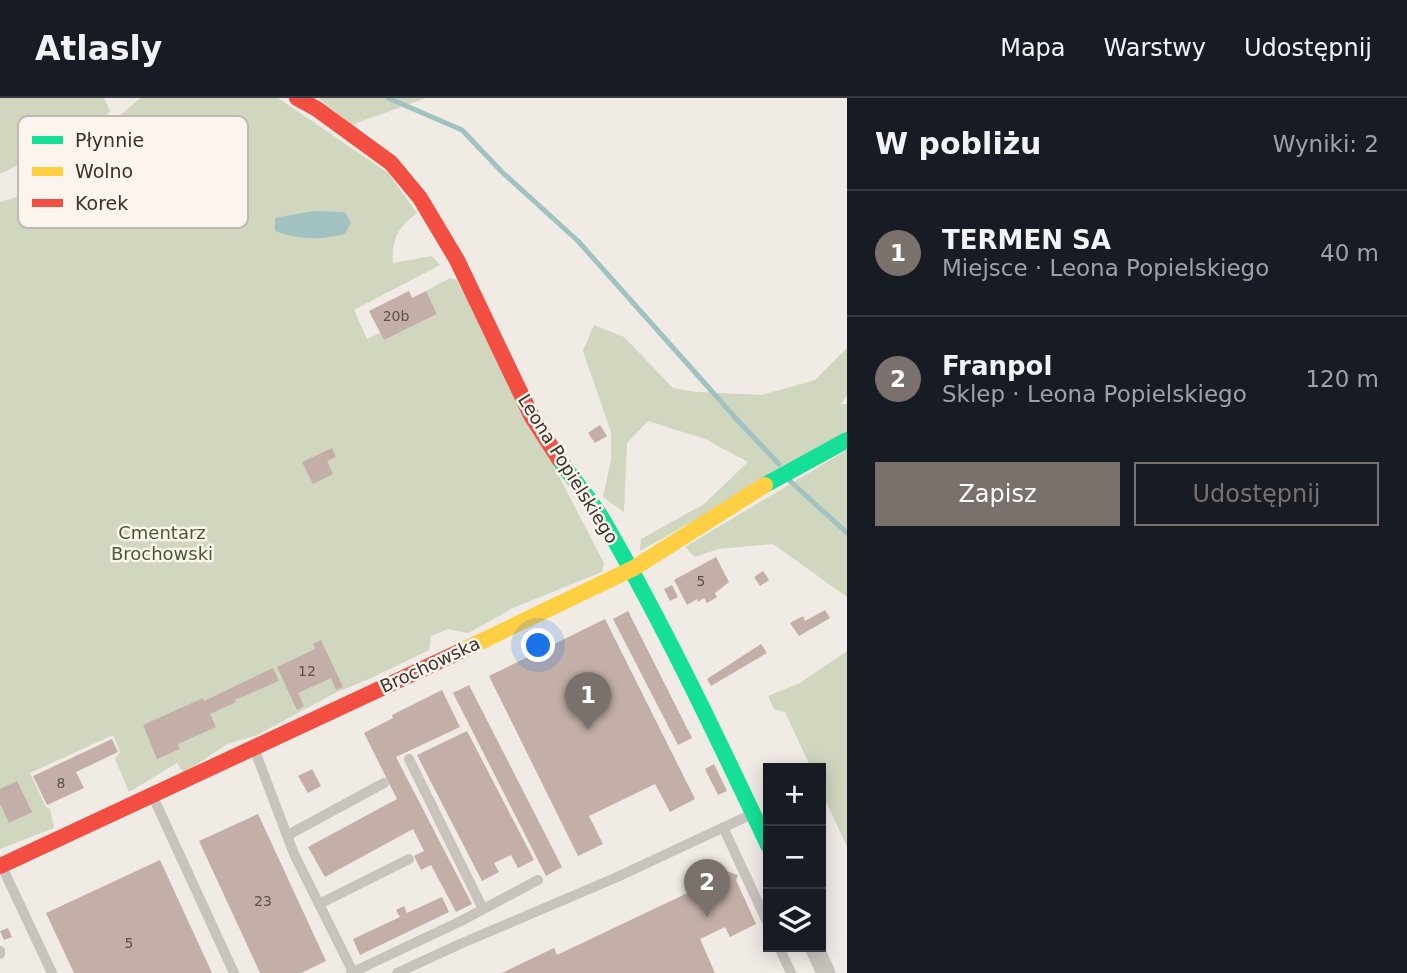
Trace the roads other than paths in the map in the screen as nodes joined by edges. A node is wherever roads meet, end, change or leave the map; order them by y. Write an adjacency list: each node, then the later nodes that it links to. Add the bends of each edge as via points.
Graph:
1 (297, 98): 3 (street, Leona Popielskiego, via 390,163 420,198 457,260 531,417 601,517)
2 (847, 440): 3 (street, Brochowska, via 811,456)
3 (630, 570): 4 (street, Brochowska); 8 (street, Leona Popielskiego)
4 (253, 747): 7 (street, Brochowska); 11 (lane)
5 (409, 759): 16 (lane)
6 (384, 783): 11 (lane)
7 (152, 795): 13 (street, Brochowska); 22 (lane)
8 (753, 813): 9 (lane); 10 (street, Leona Popielskiego)
9 (723, 827): 17 (lane); 23 (lane)
10 (763, 834)
11 (288, 835): 15 (lane)
12 (409, 859): 15 (lane)
13 (1, 866): 21 (lane)
14 (538, 880): 16 (lane)
15 (319, 904): 20 (lane)
16 (483, 909): 20 (lane)
17 (763, 913)
18 (781, 952): 24 (lane)
19 (816, 952): 25 (street)
20 (352, 972)
21 (52, 973)
22 (234, 973)
23 (397, 973)
24 (791, 973)
25 (827, 973)

